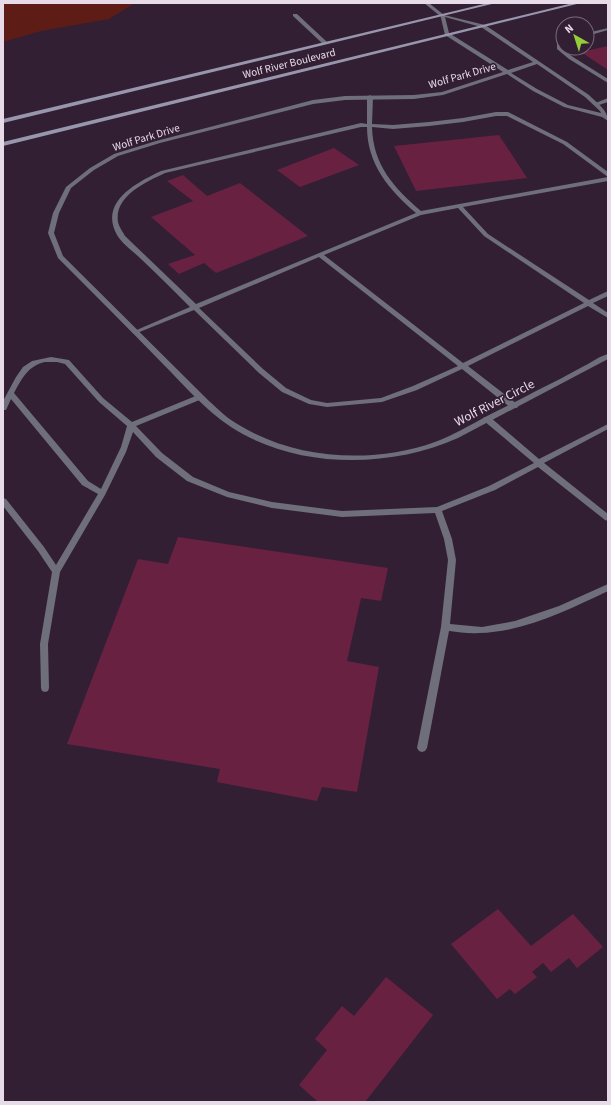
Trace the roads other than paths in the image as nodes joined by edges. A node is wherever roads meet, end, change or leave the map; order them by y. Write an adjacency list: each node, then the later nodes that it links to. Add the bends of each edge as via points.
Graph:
1 (426, 3): 5 (street)
2 (494, 3): 5 (main road, Wolf River Boulevard)
3 (579, 3): 6 (main road, Wolf River Boulevard)
4 (295, 15): 10 (street)
5 (442, 15): 6 (street); 9 (street); 10 (main road, Wolf River Boulevard)
6 (483, 26): 9 (main road, Wolf River Boulevard); 12 (street)
7 (608, 29): 8 (street)
8 (595, 33)
9 (447, 34): 13 (street); 21 (main road, Wolf River Boulevard)
10 (325, 43): 19 (main road, Wolf River Boulevard)
11 (569, 56): 14 (street)
12 (536, 63): 13 (street, Wolf Park Drive); 17 (street)
13 (508, 72): 15 (street, Wolf Park Drive, via 443,93 414,97); 18 (street, via 566,106)
14 (608, 80)
15 (370, 97): 20 (street); 31 (street, Wolf Park Drive, via 313,102 158,142 116,155 92,169 70,187 56,213 51,233 60,257)
16 (608, 100): 17 (street)
17 (596, 104): 18 (street)
18 (606, 117)
19 (3, 121)
20 (370, 126): 22 (street, via 429,124 508,114 565,143); 25 (street, via 372,148 386,178 404,200); 29 (street, via 361,125 162,172 132,187 118,204 115,221 122,237)
21 (3, 144)
22 (608, 175)
23 (608, 179): 24 (street)
24 (459, 206): 25 (street); 28 (street, via 486,235)
25 (420, 213): 26 (street)
26 (320, 255): 29 (street); 33 (street)
27 (608, 293): 28 (street)
28 (588, 303): 30 (street); 33 (street)
29 (196, 307): 31 (street); 33 (street, via 261,371 284,390 309,402 327,405 382,400)
30 (608, 316)
31 (135, 332): 35 (street, Wolf Park Drive)
32 (608, 356): 36 (street, Wolf River Circle)
33 (463, 366): 36 (street)
34 (10, 394): 37 (street); 39 (street, via 24,369 41,361 60,359 67,362 101,400); 43 (street, via 86,483)
35 (200, 397): 39 (street); 41 (street, Wolf Park Drive, via 239,429 285,448 338,458)
36 (514, 406): 38 (street, Wolf River Circle)
37 (3, 408)
38 (487, 419): 41 (street, Wolf River Circle, via 432,446); 42 (street)
39 (130, 425): 43 (street, via 130,437); 45 (street, via 158,455 190,479 227,494 272,505 342,514)
40 (608, 426): 42 (street)
41 (386, 456)
42 (540, 464): 45 (street, via 492,488); 46 (street)
43 (102, 493): 47 (street)
44 (3, 501): 47 (street, via 41,548)
45 (438, 510): 49 (street, via 452,560)
46 (608, 518)
47 (56, 572): 50 (street, via 44,644)
48 (608, 587): 49 (street, via 526,622 481,630)
49 (445, 627): 51 (street)
50 (45, 688)
51 (422, 748)

